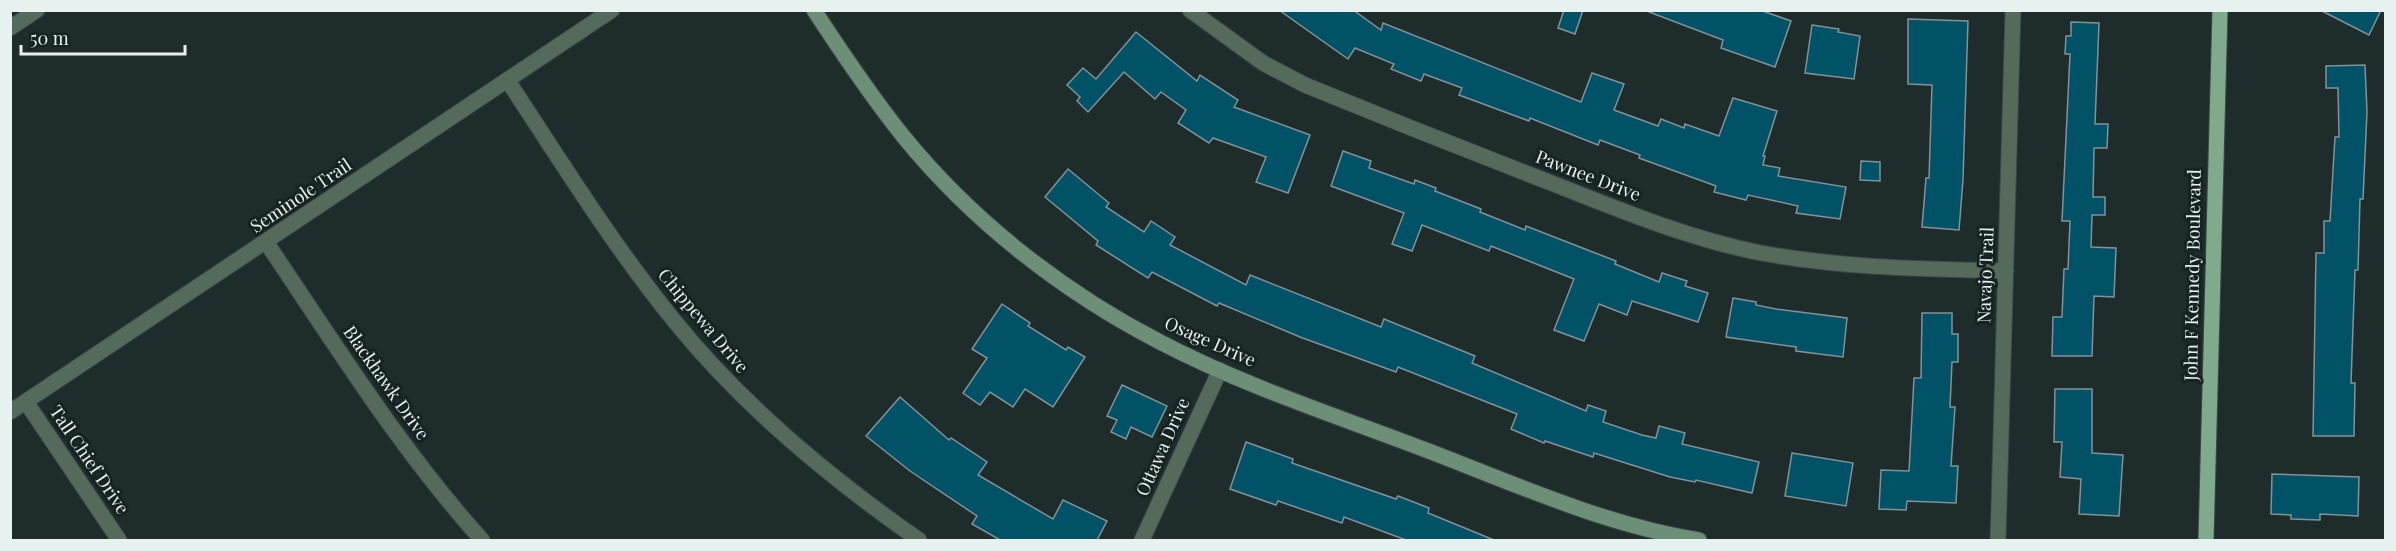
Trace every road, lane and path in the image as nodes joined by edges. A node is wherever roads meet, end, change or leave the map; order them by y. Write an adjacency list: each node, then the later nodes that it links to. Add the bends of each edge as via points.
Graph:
1 (37, 10): 7 (street)
2 (612, 10): 8 (street, Seminole Trail)
3 (814, 10): 11 (street, Osage Drive, via 903,136 973,210 1018,249 1103,310)
4 (1190, 10): 10 (street, Pawnee Drive, via 1263,63 1305,86 1615,208 1704,238 1827,263)
5 (2013, 10): 10 (street, Navajo Trail)
6 (2220, 10): 20 (main road, John F Kennedy Boulevard)
7 (10, 28)
8 (508, 81): 9 (street, Seminole Trail); 16 (street, Chippewa Drive, via 604,227 678,326 743,397 804,453)
9 (266, 242): 12 (street, Seminole Trail); 15 (street, Blackhawk Drive, via 393,430)
10 (2006, 271): 19 (street, Navajo Trail)
11 (1220, 370): 17 (street, Ottawa Drive); 18 (street, Osage Drive, via 1562,502)
12 (26, 402): 13 (street, Seminole Trail); 14 (street, Tall Chief Drive)
13 (10, 412)
14 (119, 540)
15 (482, 540)
16 (919, 540)
17 (1142, 540)
18 (1699, 540)
19 (1998, 540)
20 (2206, 540)

